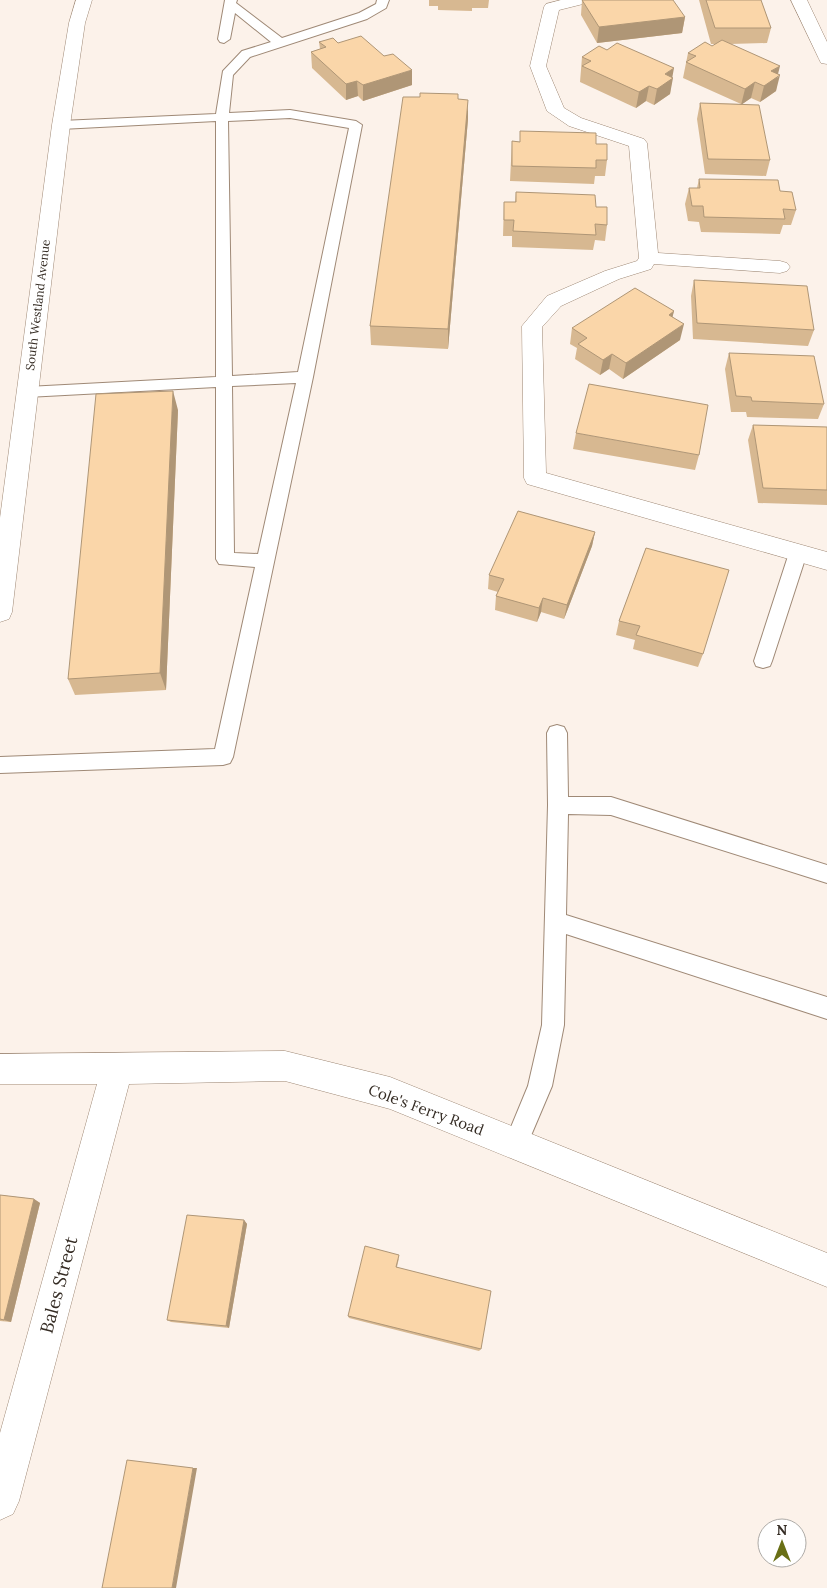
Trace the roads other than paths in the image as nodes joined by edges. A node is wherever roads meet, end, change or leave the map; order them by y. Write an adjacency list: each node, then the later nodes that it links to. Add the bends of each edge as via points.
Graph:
1 (84, 0): 10 (street, South Westland Avenue, via 77,23)
2 (383, 0): 7 (lane, via 382,6 363,16)
3 (581, 0): 11 (street, via 552,7 538,66 556,111 574,122 638,143)
4 (799, 0): 8 (street)
5 (231, 2): 6 (lane); 7 (lane)
6 (224, 39)
7 (280, 43): 9 (lane, via 246,54 227,74)
8 (827, 59)
9 (222, 117): 10 (lane); 13 (lane, via 290,114 356,125); 14 (lane)
10 (61, 125): 15 (street, South Westland Avenue)
11 (649, 258): 12 (street); 16 (street, via 644,266 612,275 554,301 532,326 535,478)
12 (780, 267)
13 (305, 377): 14 (lane); 17 (lane)
14 (225, 381): 15 (lane); 17 (lane, via 225,559)
15 (26, 392): 19 (street, South Westland Avenue)
16 (798, 553): 18 (street); 20 (lane)
17 (266, 561): 22 (lane, via 223,757)
18 (827, 561)
19 (0, 612)
20 (763, 662)
21 (557, 733): 23 (lane)
22 (0, 765)
23 (558, 804): 24 (lane, via 611,806); 25 (lane)
24 (827, 874)
25 (555, 921): 26 (lane); 29 (lane, via 553,1025 540,1086)
26 (827, 1008)
27 (0, 1069): 28 (street, Cole's Ferry Road)
28 (117, 1070): 29 (street, Cole's Ferry Road, via 285,1066 390,1093); 31 (street, Bales Street)
29 (516, 1144): 30 (street, Cole's Ferry Road)
30 (827, 1270)
31 (0, 1501)

